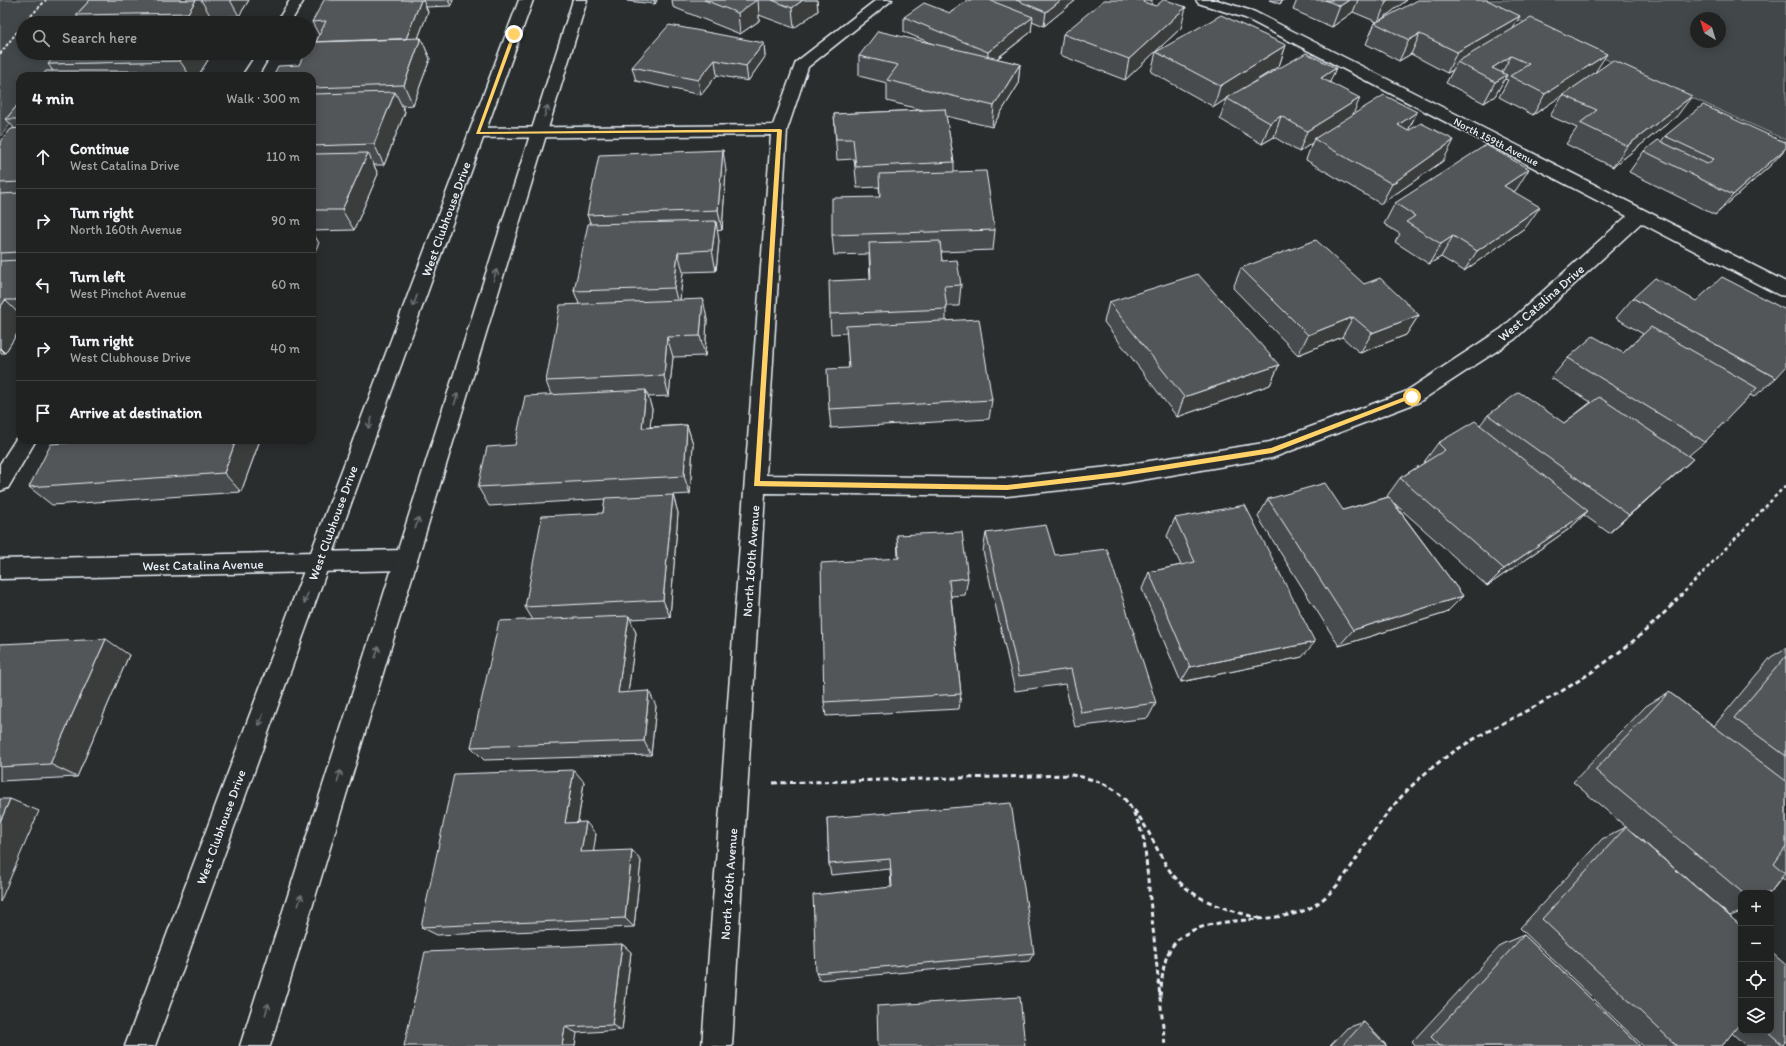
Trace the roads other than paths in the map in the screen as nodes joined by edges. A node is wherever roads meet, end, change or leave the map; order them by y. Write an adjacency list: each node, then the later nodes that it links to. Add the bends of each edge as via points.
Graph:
1 (297, 0): 6 (street)
2 (526, 0): 10 (street, West Clubhouse Drive)
3 (580, 0): 11 (street, one-way to 3)
4 (885, 0): 9 (street, North 160th Avenue, via 801,65)
5 (1203, 0): 12 (street, North 159th Avenue, via 1250,15)
6 (287, 16)
7 (260, 60): 8 (street)
8 (252, 72)
9 (780, 130): 11 (street); 16 (street, North 160th Avenue)
10 (478, 133): 11 (street); 18 (street, West Clubhouse Drive, one-way to 18)
11 (540, 133): 17 (street, one-way to 11)
12 (1639, 215): 13 (street, North 159th Avenue); 16 (street, West Catalina Drive, via 1508,334 1412,397 1272,450 1118,475 1007,487)
13 (1786, 290)
14 (24, 444): 15 (street)
15 (0, 482)
16 (757, 484): 22 (street, North 160th Avenue)
17 (406, 560): 18 (street, West Catalina Avenue); 21 (street, one-way to 17)
18 (318, 563): 19 (street, West Catalina Avenue); 20 (street, West Clubhouse Drive, one-way to 20)
19 (0, 569)
20 (140, 1046)
21 (255, 1046)
22 (717, 1046)

